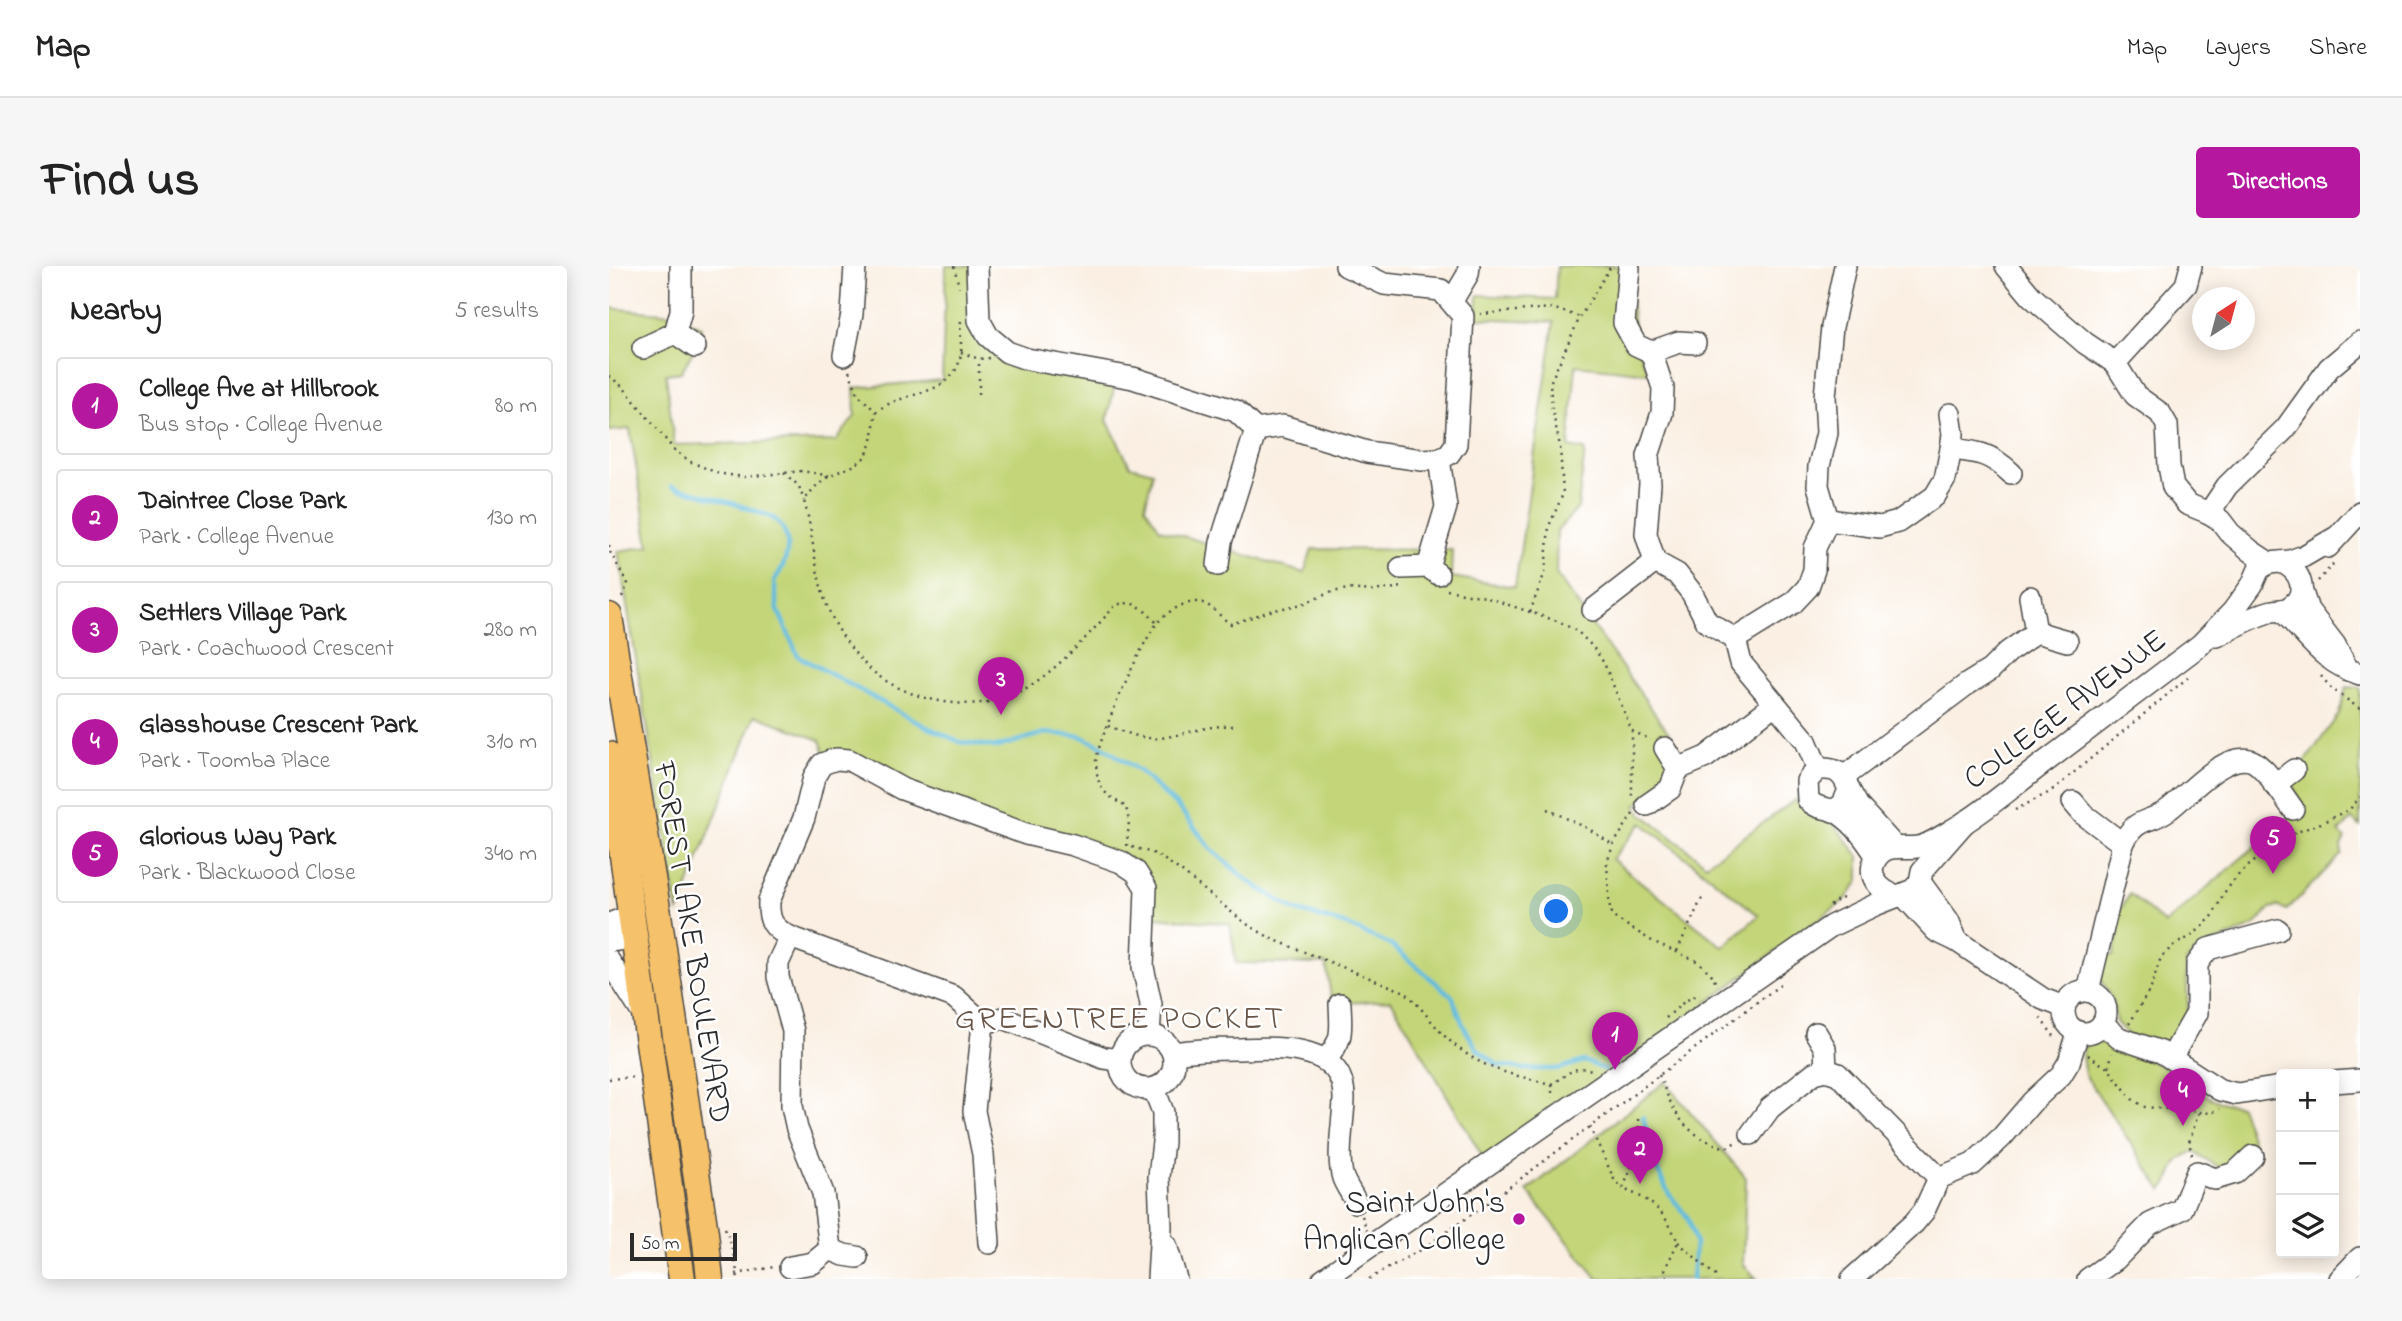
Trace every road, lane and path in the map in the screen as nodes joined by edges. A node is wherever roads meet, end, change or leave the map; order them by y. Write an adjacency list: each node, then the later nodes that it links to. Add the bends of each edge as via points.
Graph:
1 (681, 266): 15 (street, via 681,311)
2 (855, 266): 21 (street)
3 (954, 266): 11 (path)
4 (977, 266): 28 (street, via 979,320 1006,352 1133,378 1236,411)
5 (1346, 266): 12 (street, via 1384,284 1441,290)
6 (1469, 266): 12 (street)
7 (1845, 266): 37 (street, via 1832,327 1825,396 1828,433 1819,466 1818,486)
8 (2006, 266): 23 (street, via 2031,296)
9 (2191, 266): 23 (street, via 2186,285)
10 (1620, 267): 14 (path); 20 (street, via 1624,323 1636,345)
11 (960, 289)
12 (1457, 309): 14 (path, via 1552,308); 30 (street, via 1456,444)
13 (961, 312): 26 (path, via 961,352 945,383 886,403)
14 (1580, 317): 50 (path, via 1550,383 1563,494 1549,526 1545,572)
15 (675, 333): 18 (street); 19 (street)
16 (2360, 342): 36 (street, via 2329,368 2287,428 2227,486)
17 (1695, 343): 20 (street, via 1679,342)
18 (695, 347)
19 (643, 348)
20 (1651, 352): 40 (street, via 1663,388 1662,413 1648,456 1646,534)
21 (844, 355): 26 (path, via 858,394)
22 (979, 359): 25 (path)
23 (2115, 363): 36 (street, via 2135,395 2161,413 2167,425 2173,487 2187,504)
24 (609, 376): 31 (path, via 691,463 744,477)
25 (979, 394)
26 (876, 412): 33 (path, via 872,442 863,458)
27 (1950, 414): 29 (street)
28 (1257, 430): 30 (street, via 1283,426 1367,452); 42 (street, via 1221,542)
29 (1951, 449): 32 (street, via 1983,453); 37 (street, via 1945,479 1935,496 1898,522 1880,527)
30 (1439, 459): 44 (street, via 1446,507)
31 (783, 472): 33 (path); 34 (path, via 799,486)
32 (2011, 472)
33 (830, 476): 34 (path)
34 (804, 501): 52 (path, via 823,592 845,640 876,674 932,701 985,703 1015,694 1040,680 1116,605 1128,602 1142,608)
35 (2360, 512): 39 (street, COLLEGE AVENUE)
36 (2209, 513): 38 (street)
37 (1828, 520): 54 (street, via 1815,548 1808,587 1794,603)
38 (2230, 533): 41 (street); 45 (street, via 2239,561)
39 (2337, 548): 41 (street, COLLEGE AVENUE); 46 (street, COLLEGE AVENUE); 46 (path, via 2319,577)
40 (1655, 562): 48 (street); 54 (street, via 1677,574 1707,622)
41 (2275, 563): 45 (street, COLLEGE AVENUE, via 2259,569); 46 (street, via 2294,569)
42 (1218, 565)
43 (1405, 577): 44 (street); 52 (path, via 1373,591 1332,592 1231,624 1207,604 1195,602 1175,608)
44 (1436, 577): 50 (path)
45 (2253, 582): 49 (street, via 2256,600); 56 (street, COLLEGE AVENUE)
46 (2306, 585): 49 (street, COLLEGE AVENUE, via 2294,604); 57 (street, via 2308,610)
47 (2030, 597): 53 (street)
48 (1593, 610)
49 (2277, 610): 56 (street, COLLEGE AVENUE); 57 (street, via 2322,656)
50 (1530, 612): 61 (path, via 1560,622 1593,647)
51 (609, 615): 83 (main road, FOREST LAKE BOULEVARD)
52 (1157, 623): 59 (path)
53 (2036, 632): 55 (street); 67 (street)
54 (1735, 639): 58 (street, via 1741,663)
55 (2067, 641)
56 (2200, 645): 75 (street, COLLEGE AVENUE)
57 (2354, 672)
58 (1775, 704): 64 (street, via 1706,757); 65 (street, via 1806,741)
59 (1108, 726): 60 (path, via 1137,737 1160,738 1199,728); 78 (path, via 1096,760 1103,790 1126,807 1129,821)
60 (1236, 726)
61 (1632, 731): 62 (path); 77 (path, via 1633,815)
62 (1665, 748): 64 (street)
63 (609, 755): 83 (main road, FOREST LAKE BOULEVARD)
64 (1678, 769): 71 (street, via 1670,789)
65 (1818, 769): 67 (street, via 1833,768); 74 (street, via 1807,781 1808,800 1818,809)
66 (2294, 770): 68 (street)
67 (1847, 783): 74 (street, via 1843,804); 79 (street)
68 (2274, 785): 73 (street); 76 (street, via 2251,760 2233,761 2166,812 2139,822)
69 (2360, 797): 94 (path, via 2350,809 2284,836 2240,873 2212,917 2161,957 2151,988)
70 (2073, 803): 76 (street)
71 (1647, 805)
72 (1547, 808): 77 (path)
73 (2293, 809)
74 (1833, 811): 79 (street)
75 (1965, 822): 79 (street, COLLEGE AVENUE, via 1922,846); 80 (street, COLLEGE AVENUE)
76 (2123, 844): 89 (street)
77 (1613, 845): 86 (path, via 1607,863 1610,910 1626,926)
78 (1124, 854): 85 (street, via 1026,834 901,789 849,760 836,759 822,764 814,777 804,818 769,901 775,929); 97 (street, via 1146,888 1143,967 1151,1004); 110 (path, via 1156,854 1272,939 1405,992 1448,1040 1493,1070)
79 (1887, 856): 80 (street, via 1920,860); 80 (street, via 1879,888 1889,894); 82 (street, COLLEGE AVENUE)
80 (1911, 886): 82 (street, COLLEGE AVENUE); 91 (street, via 1936,931 2043,999)
81 (1702, 898): 86 (path)
82 (1831, 926): 135 (street, COLLEGE AVENUE)
83 (635, 927): 92 (main road, FOREST LAKE BOULEVARD); 132 (main road, FOREST LAKE BOULEVARD, via 705,1233)
84 (2278, 930): 99 (street, via 2208,949 2197,964 2197,1013)
85 (790, 937): 93 (street, via 954,997); 126 (street, via 778,963 778,976 793,1031 792,1106 823,1193)
86 (1677, 951): 88 (path, via 1699,962)
87 (609, 961): 92 (street)
88 (1717, 987)
89 (2088, 991): 91 (street, via 2073,994); 94 (street, via 2105,1004)
90 (1340, 1004): 101 (street, via 1341,1038)
91 (2064, 1007): 96 (street, via 2065,1021)
92 (645, 1016): 131 (main road, FOREST LAKE BOULEVARD)
93 (983, 1023): 100 (street, via 1004,1018 1104,1058); 125 (street, via 974,1111 983,1154)
94 (2111, 1031): 96 (street); 99 (street); 102 (path)
95 (1816, 1033): 103 (street, via 1825,1048)
96 (2078, 1033): 120 (street, via 2061,1075 2003,1137 1973,1164)
97 (1149, 1035): 98 (street, via 1165,1041); 100 (street, via 1126,1045)
98 (1173, 1052): 101 (street, via 1300,1049); 112 (street, via 1173,1072)
99 (2171, 1058): 111 (street, via 2220,1090 2237,1094)
100 (1120, 1060): 112 (street, via 1128,1081)
101 (1325, 1060): 122 (street, via 1339,1078 1344,1096 1342,1176)
102 (2109, 1069)
103 (1826, 1070): 117 (street, via 1814,1073 1770,1108); 120 (street, via 1838,1074)
104 (1601, 1074): 110 (path, via 1575,1067)
105 (1659, 1075): 117 (path, via 1678,1118 1704,1141 1726,1148)
106 (642, 1076): 107 (path)
107 (609, 1079)
108 (2360, 1080): 109 (street)
109 (2339, 1082)
110 (1551, 1084): 113 (path)
111 (2276, 1088)
112 (1154, 1089): 123 (street, via 1163,1112)
113 (1554, 1107)
114 (2199, 1112): 119 (path, via 2189,1142)
115 (1638, 1119): 121 (path, via 1640,1144)
116 (1590, 1127): 121 (path)
117 (1751, 1134)
118 (2253, 1156): 119 (street, via 2235,1172 2215,1179)
119 (2197, 1172): 139 (street, via 2182,1209 2150,1223 2116,1259)
120 (1939, 1178): 138 (street, via 1914,1223)
121 (1623, 1189): 124 (path, via 1657,1206)
122 (1356, 1202)
123 (1161, 1227): 133 (street); 134 (street)
124 (1678, 1242): 136 (path, via 1665,1269); 137 (path)
125 (989, 1243)
126 (830, 1249): 127 (street); 129 (street, via 813,1263)
127 (857, 1257)
128 (2360, 1258): 140 (street)
129 (790, 1268): 130 (path, via 783,1264)
130 (736, 1274)
131 (682, 1279)
132 (710, 1279)
133 (1159, 1279)
134 (1176, 1279)
135 (1323, 1279)
136 (1667, 1279)
137 (1719, 1279)
138 (1852, 1279)
139 (2088, 1279)
140 (2340, 1279)

